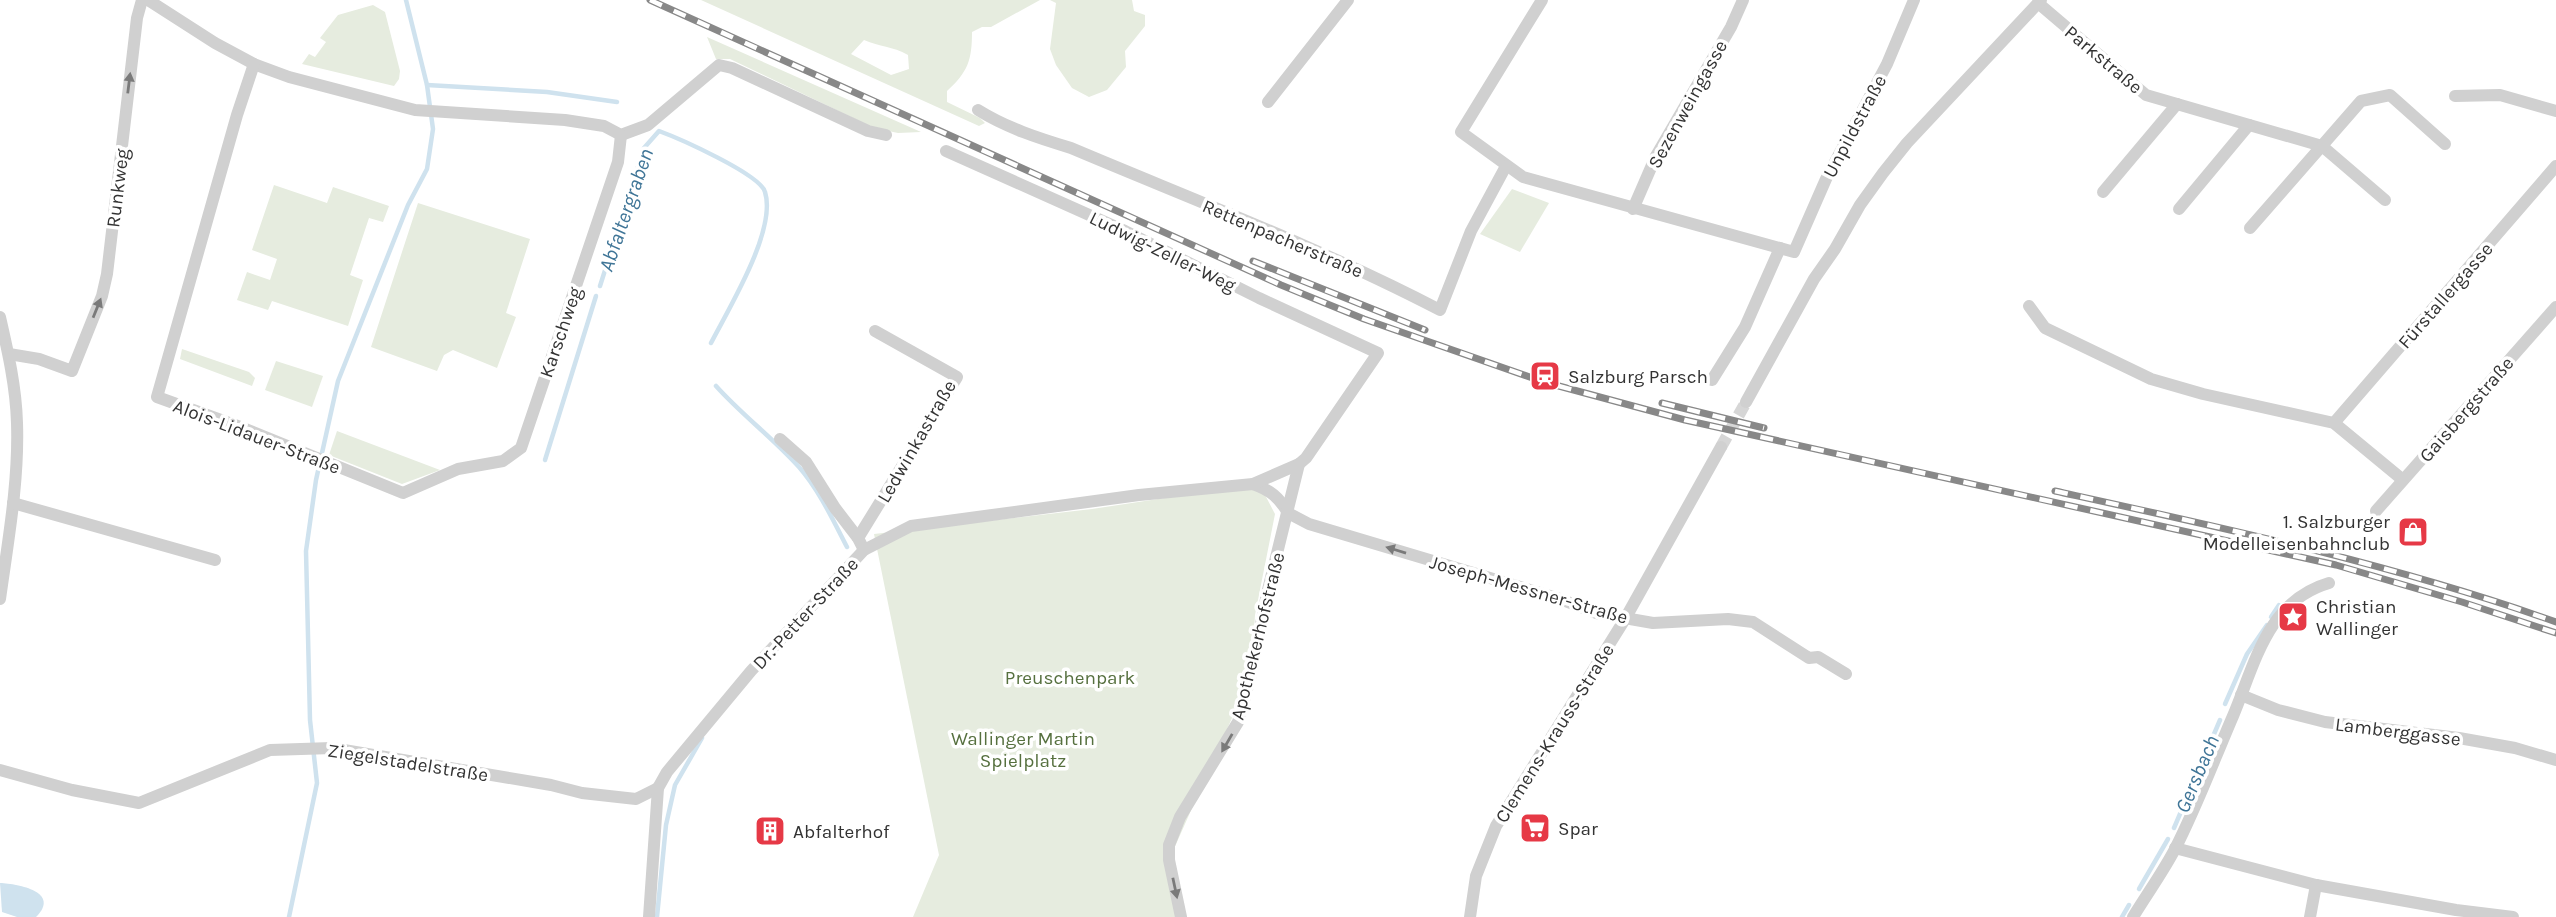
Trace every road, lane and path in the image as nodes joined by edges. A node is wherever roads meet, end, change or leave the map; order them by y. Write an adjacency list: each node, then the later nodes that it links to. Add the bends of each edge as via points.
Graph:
1 (142, 0): 33 (street, Runkweg, one-way to 1, via 72,372 102,296)
2 (148, 0): 8 (street)
3 (1348, 0): 10 (street)
4 (1542, 0): 20 (street, via 1461,132)
5 (1743, 0): 24 (street, Sezenweingasse, via 1656,156)
6 (1914, 0): 27 (street, Unpildstraße, via 1887,64)
7 (2039, 2): 11 (street, Parkstraße, via 2146,95); 35 (street, via 1907,143 1875,184 1814,279)
8 (254, 64): 15 (street, via 415,110 565,120 604,126); 39 (street, Alois-Lidauer-Straße, via 158,397 403,493 458,469 503,461)
9 (2455, 96): 13 (street, via 2500,95)
10 (1268, 102)
11 (2177, 104): 14 (street, Parkstraße); 22 (street)
12 (978, 110): 20 (street, Rettenpacherstraße, via 1001,124 1071,148 1297,243 1440,310 1471,231)
13 (2556, 111)
14 (2249, 125): 18 (street, Parkstraße); 25 (street)
15 (621, 135): 16 (street, via 648,125 719,65); 39 (street, Karschweg, via 618,162)
16 (886, 135)
17 (2445, 144): 18 (street, via 2389,96 2361,101)
18 (2322, 146): 23 (street, Parkstraße); 26 (street)
19 (946, 151): 32 (street, Ludwig-Zeller-Weg)
20 (1506, 166): 24 (street, via 1523,177)
21 (2556, 166): 36 (street, Fürstallergasse)
22 (2103, 192)
23 (2385, 200)
24 (1633, 209): 27 (street)
25 (2179, 209)
26 (2250, 228)
27 (1787, 250): 34 (street)
28 (2029, 306): 36 (street, via 2045,328 2151,379)
29 (2556, 307): 41 (street, Gaisbergstraße)
30 (0, 317): 33 (street)
31 (875, 331): 46 (street, Ledwinkastraße, via 957,377)
32 (1378, 353): 40 (street, Dr.-Petter-Straße)
33 (9, 354): 43 (street, via 17,419)
34 (1712, 380)
35 (1746, 402)
36 (2334, 423): 41 (street)
37 (780, 439): 46 (street, Dr.-Petter-Straße, via 806,462)
38 (1721, 447): 50 (street, Clemens-Krauss-Straße)
39 (521, 448)
40 (1299, 464): 42 (street, Dr.-Petter-Straße); 45 (street, Apothekerhofstraße)
41 (2403, 480): 44 (street, Gaisbergstraße)
42 (1253, 484): 45 (street, via 1279,498); 46 (street, Dr.-Petter-Straße, via 911,526)
43 (12, 503): 47 (street); 49 (street)
44 (2376, 511)
45 (1287, 513): 50 (street, Joseph-Messner-Straße, one-way to 45, via 1309,524); 59 (street, Apothekerhofstraße, one-way to 59, via 1238,722 1180,817 1169,845)
46 (861, 544): 55 (street, Dr.-Petter-Straße)
47 (215, 560)
48 (2329, 583): 52 (street, via 2311,588 2272,627)
49 (0, 599)
50 (1625, 619): 51 (street, Joseph-Messner-Straße, via 1667,624 1728,619 1753,622 1809,658 1818,657); 60 (street, Clemens-Krauss-Straße, via 1496,826 1476,876)
51 (1846, 674)
52 (2241, 695): 53 (street, Lamberggasse, via 2325,722 2459,738); 56 (street)
53 (2556, 760)
54 (0, 770): 55 (street, Ziegelstadelstraße, via 139,803 270,750 324,748 582,793 636,799)
55 (658, 788): 58 (street)
56 (2175, 849): 57 (street); 61 (street)
57 (2316, 885): 62 (street); 63 (street)
58 (649, 917)
59 (1181, 917)
60 (1471, 917)
61 (2133, 917)
62 (2310, 917)
63 (2512, 917)

